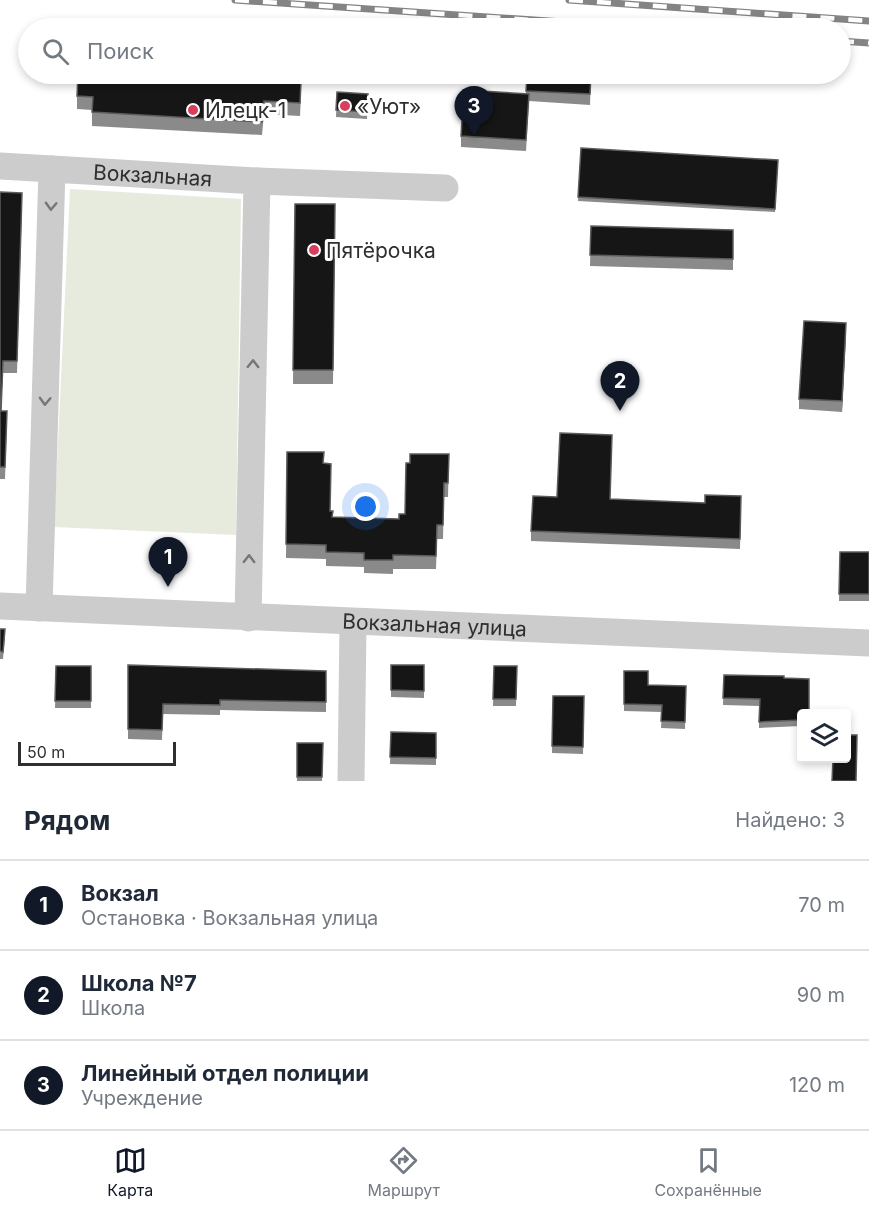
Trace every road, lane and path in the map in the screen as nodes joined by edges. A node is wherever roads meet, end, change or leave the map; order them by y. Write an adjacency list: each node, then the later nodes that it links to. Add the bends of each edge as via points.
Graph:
1 (0, 166): 2 (street, Вокзальная)
2 (52, 169): 3 (street, Вокзальная); 6 (street, one-way to 6)
3 (257, 180): 4 (street, Вокзальная); 7 (street, one-way to 3)
4 (446, 188)
5 (0, 606): 6 (street, Вокзальная улица)
6 (39, 608): 7 (street, Вокзальная улица)
7 (248, 618): 8 (street, Вокзальная улица)
8 (353, 623): 9 (street, Вокзальная улица); 10 (street)
9 (869, 643)
10 (351, 781)

